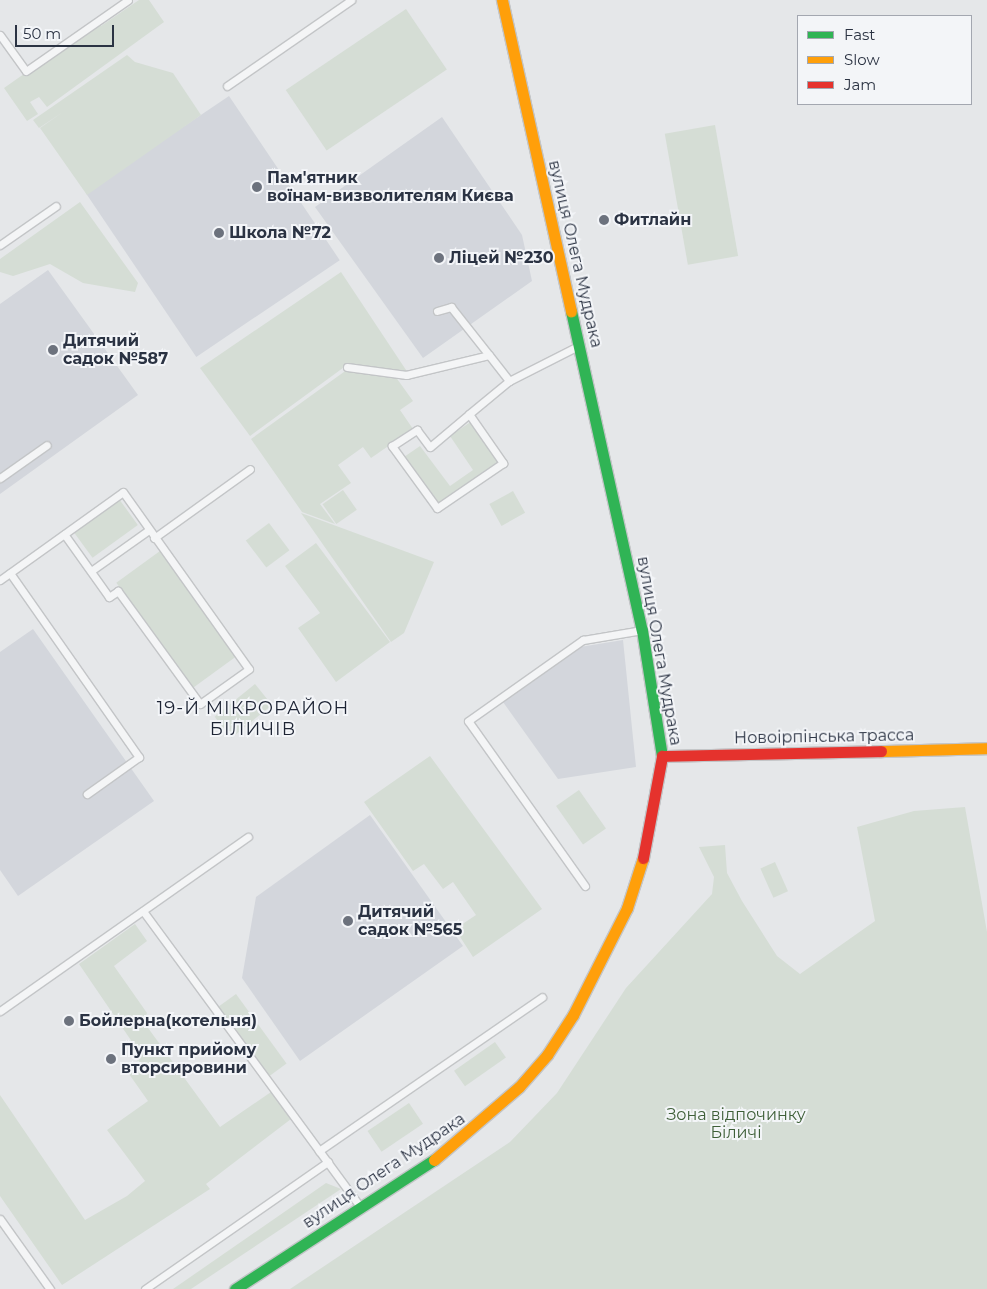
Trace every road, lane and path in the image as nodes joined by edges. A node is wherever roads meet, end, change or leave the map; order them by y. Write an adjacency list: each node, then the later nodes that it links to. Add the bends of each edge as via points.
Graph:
1 (128, 0): 4 (lane, via 26,71)
2 (351, 0): 5 (lane)
3 (502, 0): 9 (main road, вулиця Олега Мудрака)
4 (0, 34)
5 (227, 86)
6 (56, 206): 7 (lane)
7 (0, 245)
8 (437, 311): 10 (lane, via 452,307)
9 (579, 346): 12 (lane); 23 (main road, вулиця Олега Мудрака)
10 (489, 355): 11 (lane, via 406,375); 12 (lane)
11 (347, 367)
12 (509, 381): 13 (lane)
13 (469, 414): 13 (lane, via 430,448 417,430 392,446 437,508 503,463)
14 (47, 445): 16 (lane)
15 (250, 469): 19 (lane)
16 (0, 478)
17 (149, 530): 18 (lane, via 123,492); 19 (lane); 20 (lane)
18 (64, 534): 20 (lane); 21 (lane)
19 (154, 538): 20 (lane, via 249,669 200,704 118,591 109,597)
20 (91, 571)
21 (10, 573): 22 (lane); 26 (lane, via 139,757)
22 (0, 580)
23 (642, 630): 25 (main road, вулиця Олега Мудрака); 28 (lane, via 583,640 468,721)
24 (987, 748): 25 (main road, Новоірпінська трасса)
25 (662, 756): 34 (main road, вулиця Олега Мудрака, via 643,858 627,908 568,1024 519,1088 475,1129)
26 (87, 794)
27 (248, 837): 29 (lane)
28 (585, 886)
29 (143, 911): 31 (lane); 32 (lane)
30 (542, 997): 32 (lane)
31 (0, 1011)
32 (319, 1151): 33 (lane)
33 (328, 1162): 34 (lane); 37 (lane)
34 (361, 1207): 38 (main road, вулиця Олега Мудрака)
35 (0, 1219): 36 (lane)
36 (50, 1289)
37 (144, 1289)
38 (235, 1289)

